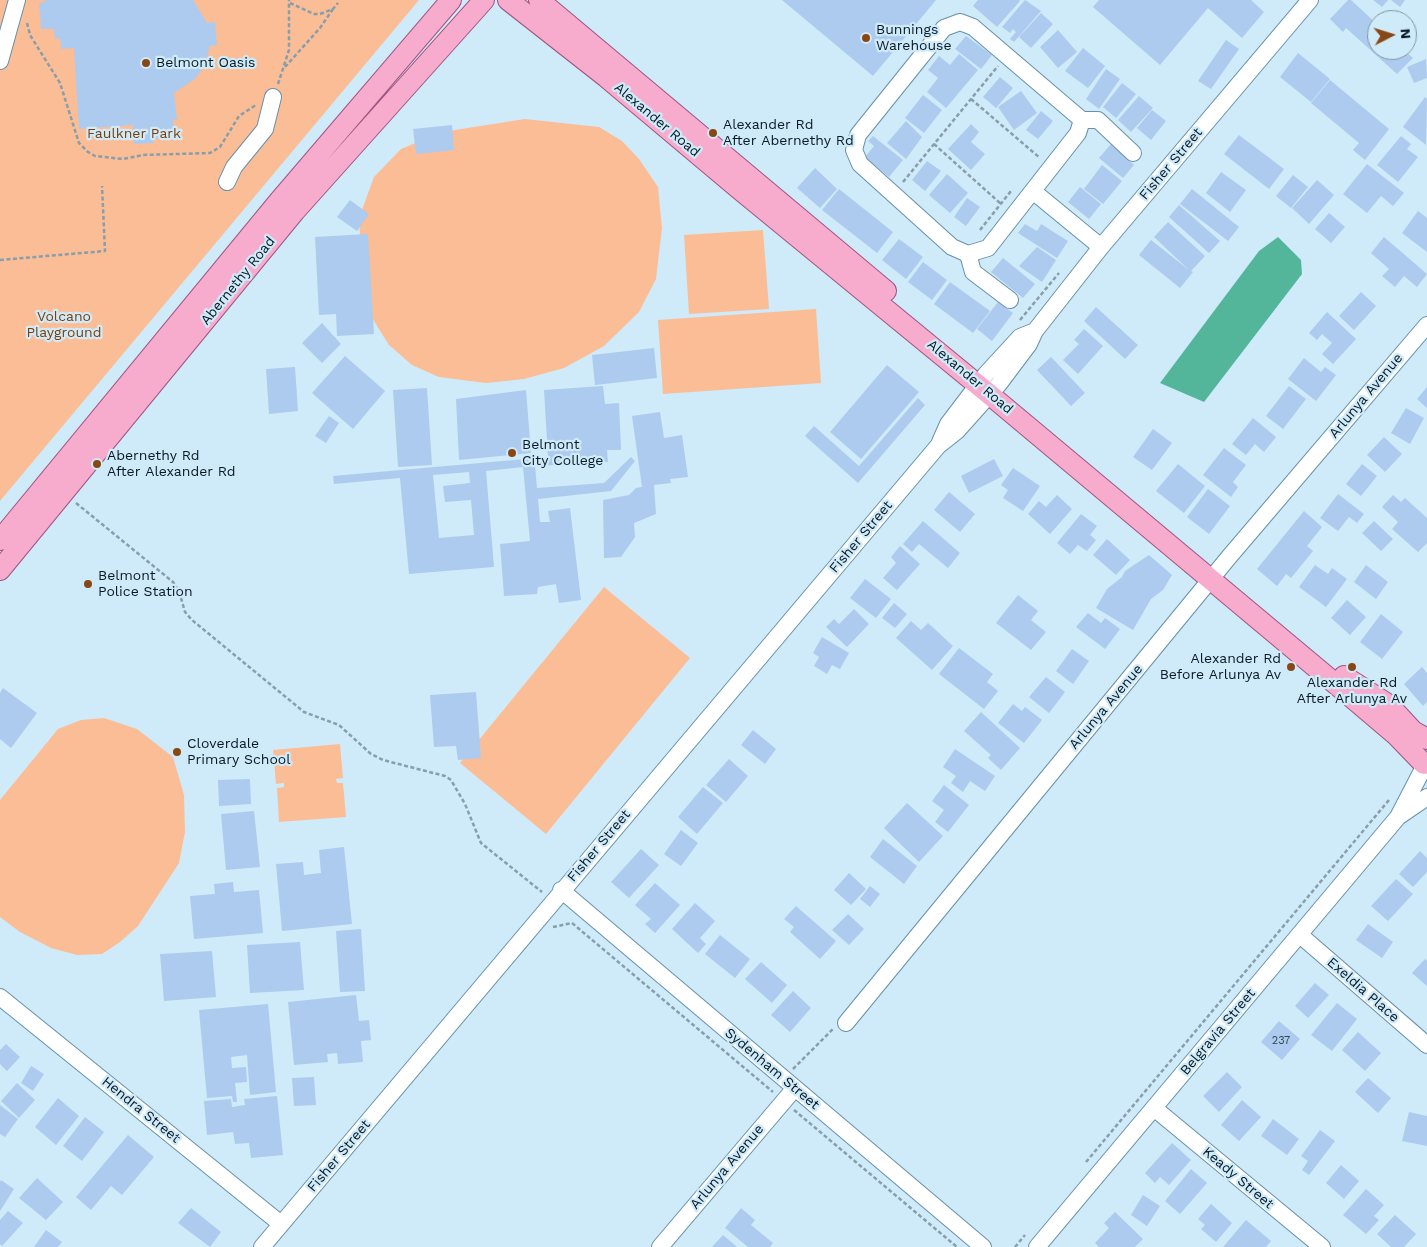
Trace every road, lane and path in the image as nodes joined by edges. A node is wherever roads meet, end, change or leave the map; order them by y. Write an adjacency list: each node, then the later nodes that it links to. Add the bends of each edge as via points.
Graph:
1 (17, 0): 12 (street)
2 (451, 0): 32 (main road, Abernethy Road, via 279,201)
3 (484, 0): 33 (main road, Abernethy Road, via 295,211)
4 (508, 0): 30 (main road, Alexander Road, via 738,188)
5 (539, 0): 30 (main road, Alexander Road)
6 (1310, 0): 25 (street, Fisher Street)
7 (290, 1): 9 (path, via 314,14); 13 (path, via 291,36)
8 (338, 3): 9 (path)
9 (333, 8): 13 (path, via 320,28)
10 (28, 16): 14 (path, via 30,35 60,83 79,143 95,156 123,160 143,155 210,153 220,147 239,116)
11 (1007, 55): 15 (path); 16 (street); 23 (street, via 973,27 960,22 944,28 858,135 854,150 860,164)
12 (0, 61)
13 (283, 69): 14 (path)
14 (273, 97): 20 (street, via 265,129)
15 (971, 99): 17 (path); 19 (path)
16 (1082, 120): 18 (street, via 1098,120); 22 (street, via 1078,133)
17 (934, 144): 23 (path); 24 (path)
18 (1134, 153)
19 (1040, 158)
20 (226, 182)
21 (102, 186): 27 (path, via 105,251)
22 (1034, 192): 25 (street); 26 (street, via 988,248)
23 (893, 194): 26 (street, via 952,247)
24 (1001, 204)
25 (1101, 248): 30 (street, Fisher Street, via 1035,331 1020,337)
26 (968, 254): 28 (street, via 973,272)
27 (0, 260)
28 (1010, 300)
29 (1427, 325): 34 (street, Arlunya Avenue)
30 (988, 384): 34 (main road, Alexander Road); 40 (street, Fisher Street, via 957,431 938,446)
31 (71, 499): 41 (path, via 173,582 185,612 192,620 304,712 339,726 371,754 383,760 451,780 466,804 480,843)
32 (0, 540)
33 (0, 570)
34 (1215, 576): 35 (main road, Alexander Road, via 1352,682 1389,705 1413,731); 36 (main road, Alexander Road, via 1396,735); 44 (street, Arlunya Avenue)
35 (1427, 739)
36 (1425, 765): 39 (street, Belgravia Street)
37 (1394, 793): 49 (path)
38 (1427, 797): 39 (street, Belgravia Street)
39 (1398, 817): 42 (street, Belgravia Street)
40 (554, 888): 41 (street, Fisher Street); 41 (path); 46 (street, Sydenham Street)
41 (544, 900): 47 (path, via 552,927 572,923); 50 (street, Fisher Street)
42 (1300, 935): 45 (street, Exeldia Place); 48 (street, Belgravia Street)
43 (0, 997): 50 (street, Hendra Street)
44 (846, 1022): 46 (path, via 829,1031)
45 (1427, 1045)
46 (789, 1083): 47 (street, Arlunya Avenue); 55 (street, Sydenham Street)
47 (783, 1101): 53 (street, Arlunya Avenue); 54 (path)
48 (1154, 1108): 57 (street, Belgravia Street); 58 (street, Keady Street)
49 (1085, 1164)
50 (281, 1224): 52 (street, Fisher Street)
51 (1028, 1232): 56 (path)
52 (262, 1247)
53 (660, 1247)
54 (957, 1247)
55 (983, 1247)
56 (1015, 1247)
57 (1037, 1247)
58 (1322, 1247)

